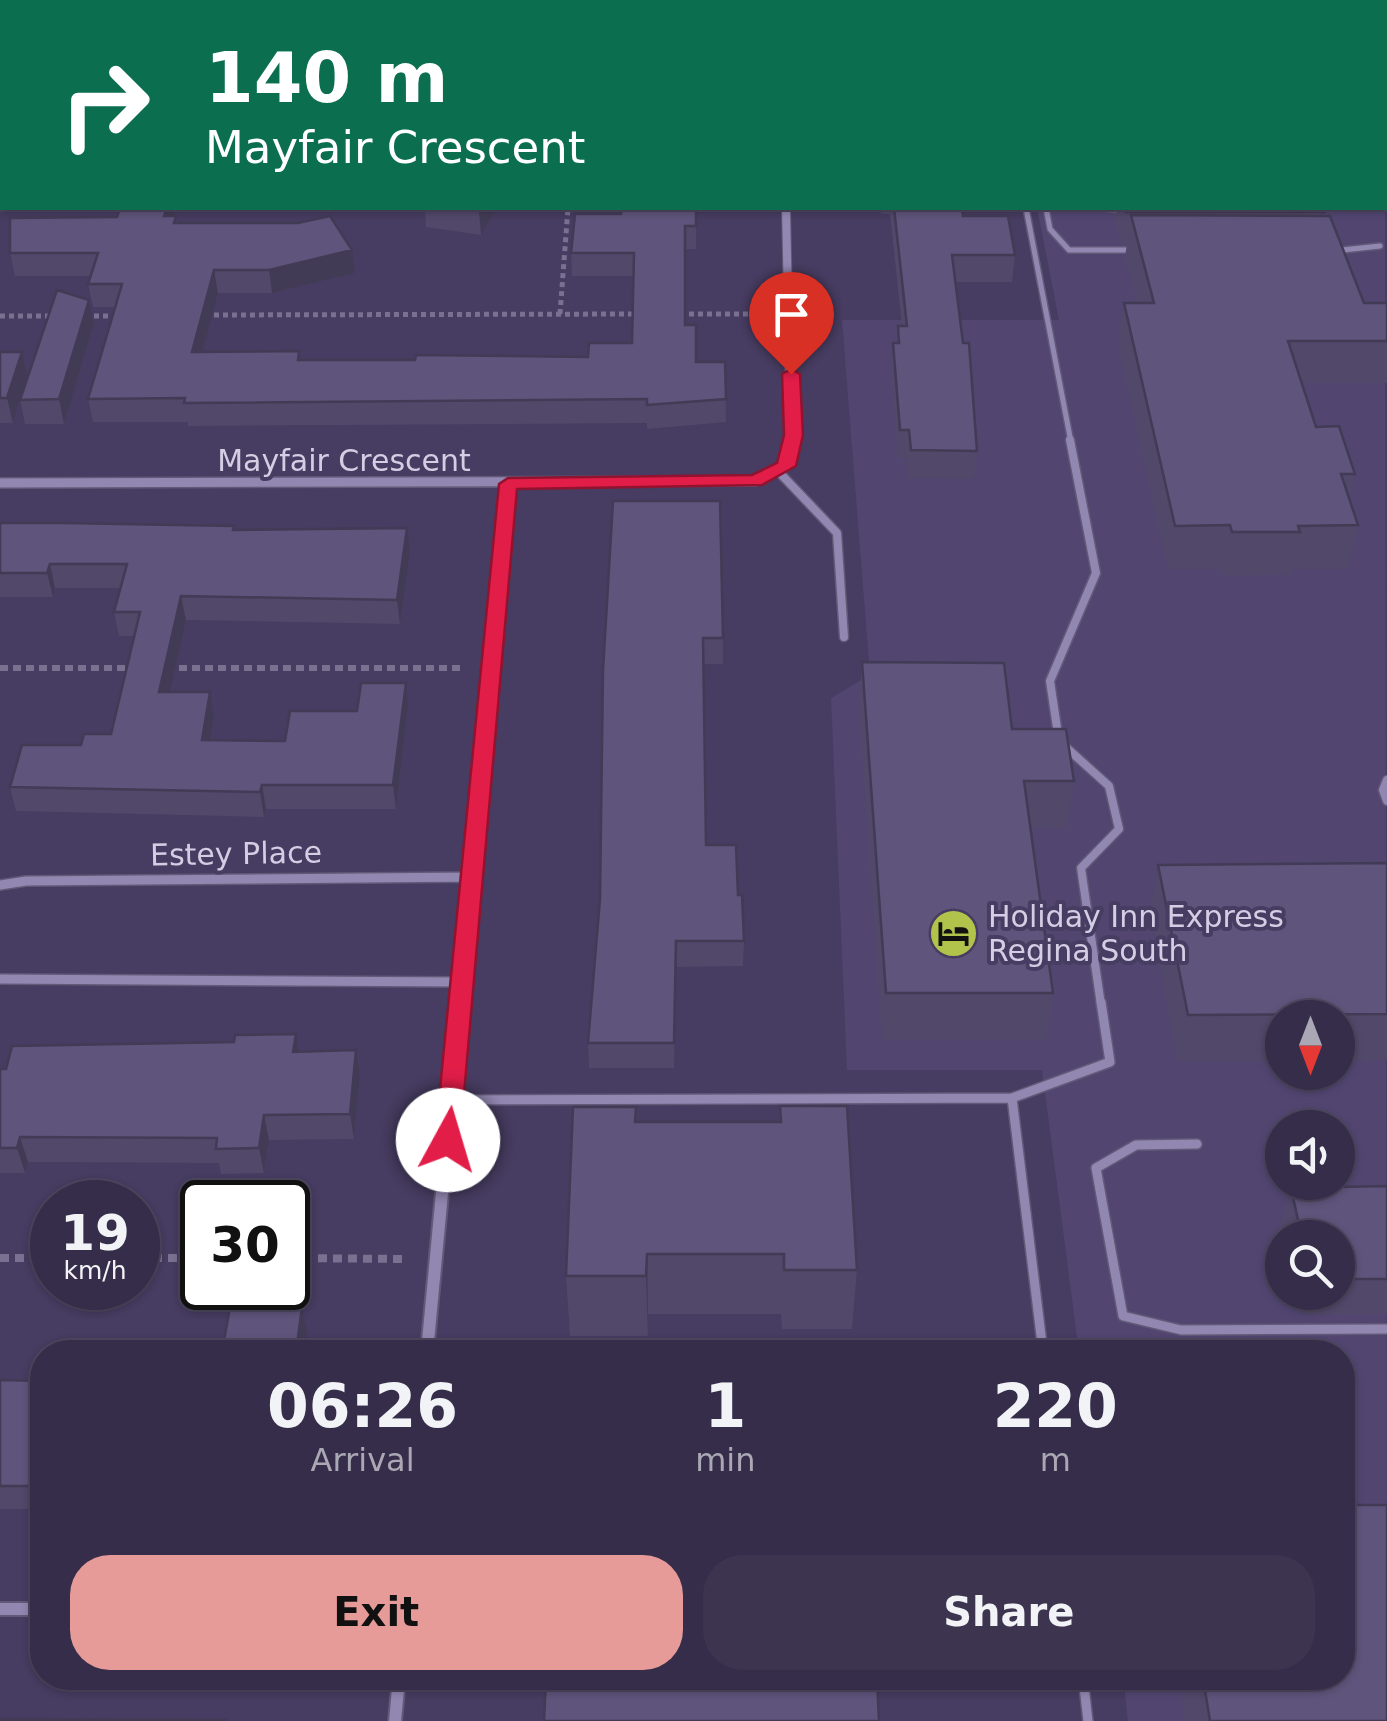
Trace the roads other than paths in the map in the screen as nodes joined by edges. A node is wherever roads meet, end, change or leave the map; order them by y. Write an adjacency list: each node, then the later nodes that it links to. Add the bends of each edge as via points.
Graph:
1 (786, 210): 9 (street, via 793,435 786,466)
2 (1026, 210): 19 (lane, via 1096,573 1050,681 1056,726 1059,741 1109,786 1120,830 1081,868 1110,1062)
3 (1046, 210): 7 (lane, via 1050,229 1069,250)
4 (1118, 210): 5 (lane)
5 (1132, 212)
6 (1380, 246): 8 (lane)
7 (1143, 250)
8 (1320, 251)
9 (777, 470): 11 (street, Mayfair Crescent, via 755,480); 12 (lane, via 836,532)
10 (0, 484): 11 (street, Mayfair Crescent)
11 (508, 484): 15 (street)
12 (844, 637)
13 (1387, 780): 14 (lane)
14 (1387, 802)
15 (473, 876): 16 (street, Estey Place); 18 (street)
16 (0, 885)
17 (0, 979): 18 (street)
18 (464, 982): 20 (street)
19 (1012, 1098): 20 (lane); 24 (lane)
20 (452, 1100): 23 (street)
21 (1196, 1144): 22 (lane, via 1136,1144 1096,1168 1123,1316 1182,1330)
22 (1387, 1329)
23 (429, 1340)
24 (1042, 1340)
25 (0, 1609): 26 (street)
26 (30, 1609)
27 (398, 1690): 29 (street)
28 (1084, 1690): 30 (lane)
29 (395, 1721)
30 (1088, 1721)

